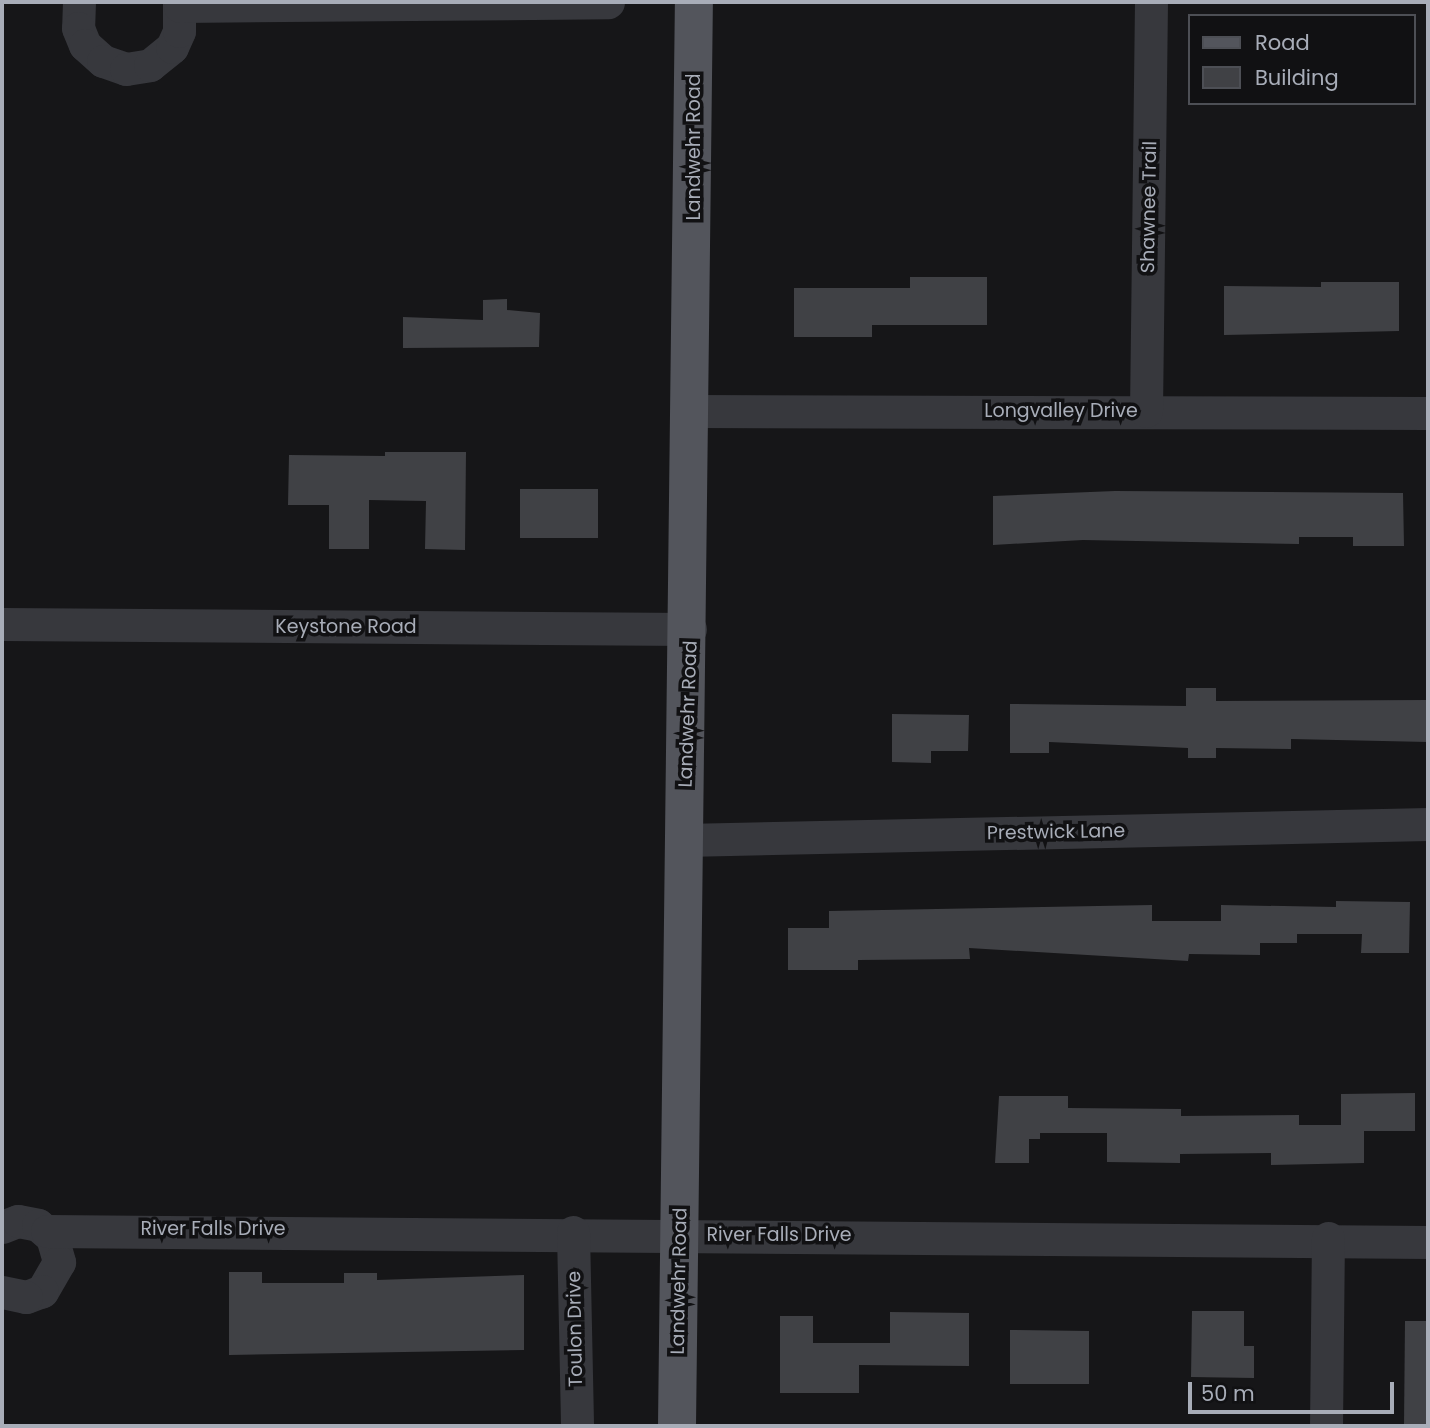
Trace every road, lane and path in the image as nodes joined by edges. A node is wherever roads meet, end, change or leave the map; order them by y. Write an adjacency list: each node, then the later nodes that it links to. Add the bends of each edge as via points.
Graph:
1 (79, 2): 5 (street, via 78,28 85,45 103,61 127,69 150,65 165,55 179,31)
2 (608, 2): 5 (street)
3 (694, 2): 6 (main road, Landwehr Road)
4 (1151, 2): 7 (street, Shawnee Trail)
5 (180, 4)
6 (693, 411): 7 (street, Longvalley Drive); 10 (main road, Landwehr Road)
7 (1146, 411): 8 (street, Longvalley Drive)
8 (1428, 413)
9 (2, 624): 10 (street, Keystone Road)
10 (690, 629): 12 (main road, Landwehr Road)
11 (1428, 824): 12 (street, Prestwick Lane)
12 (684, 840): 16 (main road, Landwehr Road)
13 (2, 1227): 14 (street, River Falls Drive, via 28,1222)
14 (47, 1231): 15 (street, River Falls Drive); 19 (street, via 59,1253 54,1279 34,1295)
15 (573, 1232): 16 (street, River Falls Drive); 20 (street, Toulon Drive)
16 (680, 1234): 17 (street, River Falls Drive); 21 (main road, Landwehr Road)
17 (1328, 1238): 18 (street, River Falls Drive); 22 (street)
18 (1428, 1242)
19 (2, 1292)
20 (577, 1426)
21 (677, 1426)
22 (1326, 1426)

